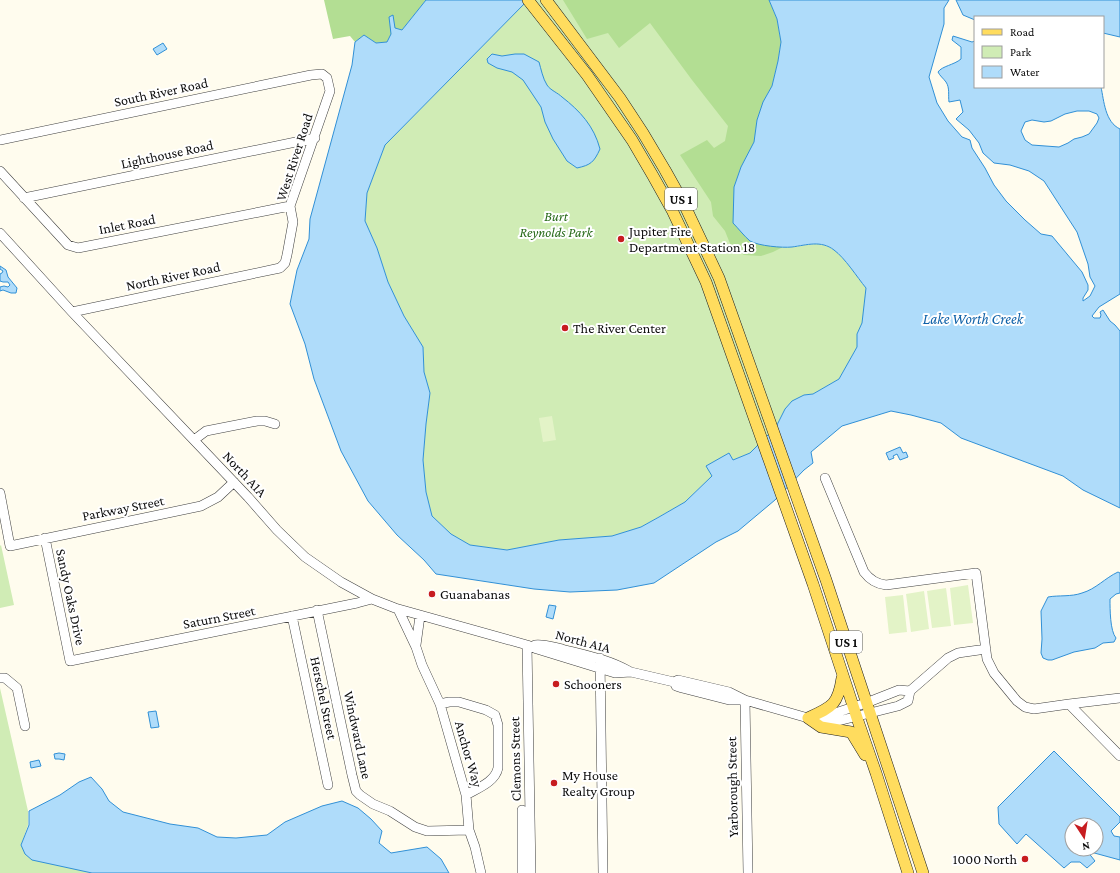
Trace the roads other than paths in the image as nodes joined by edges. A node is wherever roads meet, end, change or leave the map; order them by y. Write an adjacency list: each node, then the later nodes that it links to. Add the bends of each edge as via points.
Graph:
1 (528, 0): 30 (main road, US 1, via 609,107 653,176 706,282)
2 (546, 0): 37 (main road, US 1, via 620,98 665,170 719,278)
3 (326, 78): 4 (street, West River Road, via 330,91); 5 (street, South River Road, via 322,74 311,75)
4 (315, 138): 7 (street, Lighthouse Road); 8 (street, West River Road)
5 (0, 140)
6 (0, 171): 7 (street, Inlet Road)
7 (24, 198): 8 (street, Inlet Road, via 68,245 78,248)
8 (290, 206): 10 (street, West River Road, via 293,222 285,263)
9 (0, 233): 11 (street, North A1A)
10 (280, 268): 11 (street, North River Road)
11 (72, 312): 13 (street, North A1A)
12 (275, 424): 13 (street, via 257,421 206,431)
13 (194, 440): 15 (street, North A1A)
14 (826, 478): 25 (street, via 864,572 875,583 886,585 976,573)
15 (234, 482): 17 (street, Parkway Street, via 218,497 201,506); 18 (street, North A1A, via 305,557 341,582)
16 (0, 492): 17 (street, Parkway Street, via 10,546)
17 (45, 538): 27 (street, Sandy Oaks Drive)
18 (372, 599): 19 (street, North A1A); 20 (street, Saturn Street)
19 (398, 609): 22 (street, North A1A); 24 (street, Anchor Way)
20 (317, 610): 21 (street, Saturn Street); 46 (street, Windward Lane, via 356,791 368,801 420,829)
21 (292, 616): 27 (street, Saturn Street); 43 (street, Herschel Street)
22 (420, 616): 23 (street, North A1A); 24 (street, Anchor Way)
23 (527, 645): 26 (street, North A1A, via 539,644); 28 (street, North A1A); 49 (street, Clemons Street)
24 (416, 647): 35 (street, Anchor Way)
25 (986, 649): 32 (street, via 953,655); 36 (street, via 991,669 1020,705 1034,709)
26 (600, 658): 28 (street); 29 (street, North A1A)
27 (70, 661)
28 (600, 668): 29 (street, North A1A); 50 (street)
29 (630, 672): 34 (street, North A1A, via 705,686 729,692)
30 (843, 675): 38 (main road, US 1); 39 (main road, via 840,692 834,703 826,710)
31 (0, 678): 40 (street, via 5,678 17,688)
32 (910, 691): 37 (street, via 899,690); 37 (street, via 908,701 898,706)
33 (1120, 698): 36 (street)
34 (745, 700): 39 (street, North A1A); 51 (street, Yarborough Street)
35 (440, 704): 44 (street, Anchor Way); 44 (street, via 466,704 491,712 497,720 497,773 491,781)
36 (1069, 704): 41 (street)
37 (868, 708): 38 (street, North A1A); 53 (main road, US 1)
38 (855, 712): 39 (street, North A1A); 42 (main road, US 1)
39 (808, 718): 42 (main road, via 821,726 851,732)
40 (25, 726)
41 (1120, 756)
42 (876, 773): 52 (main road, US 1)
43 (328, 785)
44 (466, 795): 46 (street, Anchor Way)
45 (522, 810): 48 (street)
46 (468, 830): 47 (street, Anchor Way)
47 (481, 873)
48 (522, 873)
49 (531, 873)
50 (603, 873)
51 (748, 873)
52 (908, 873)
53 (923, 873)

